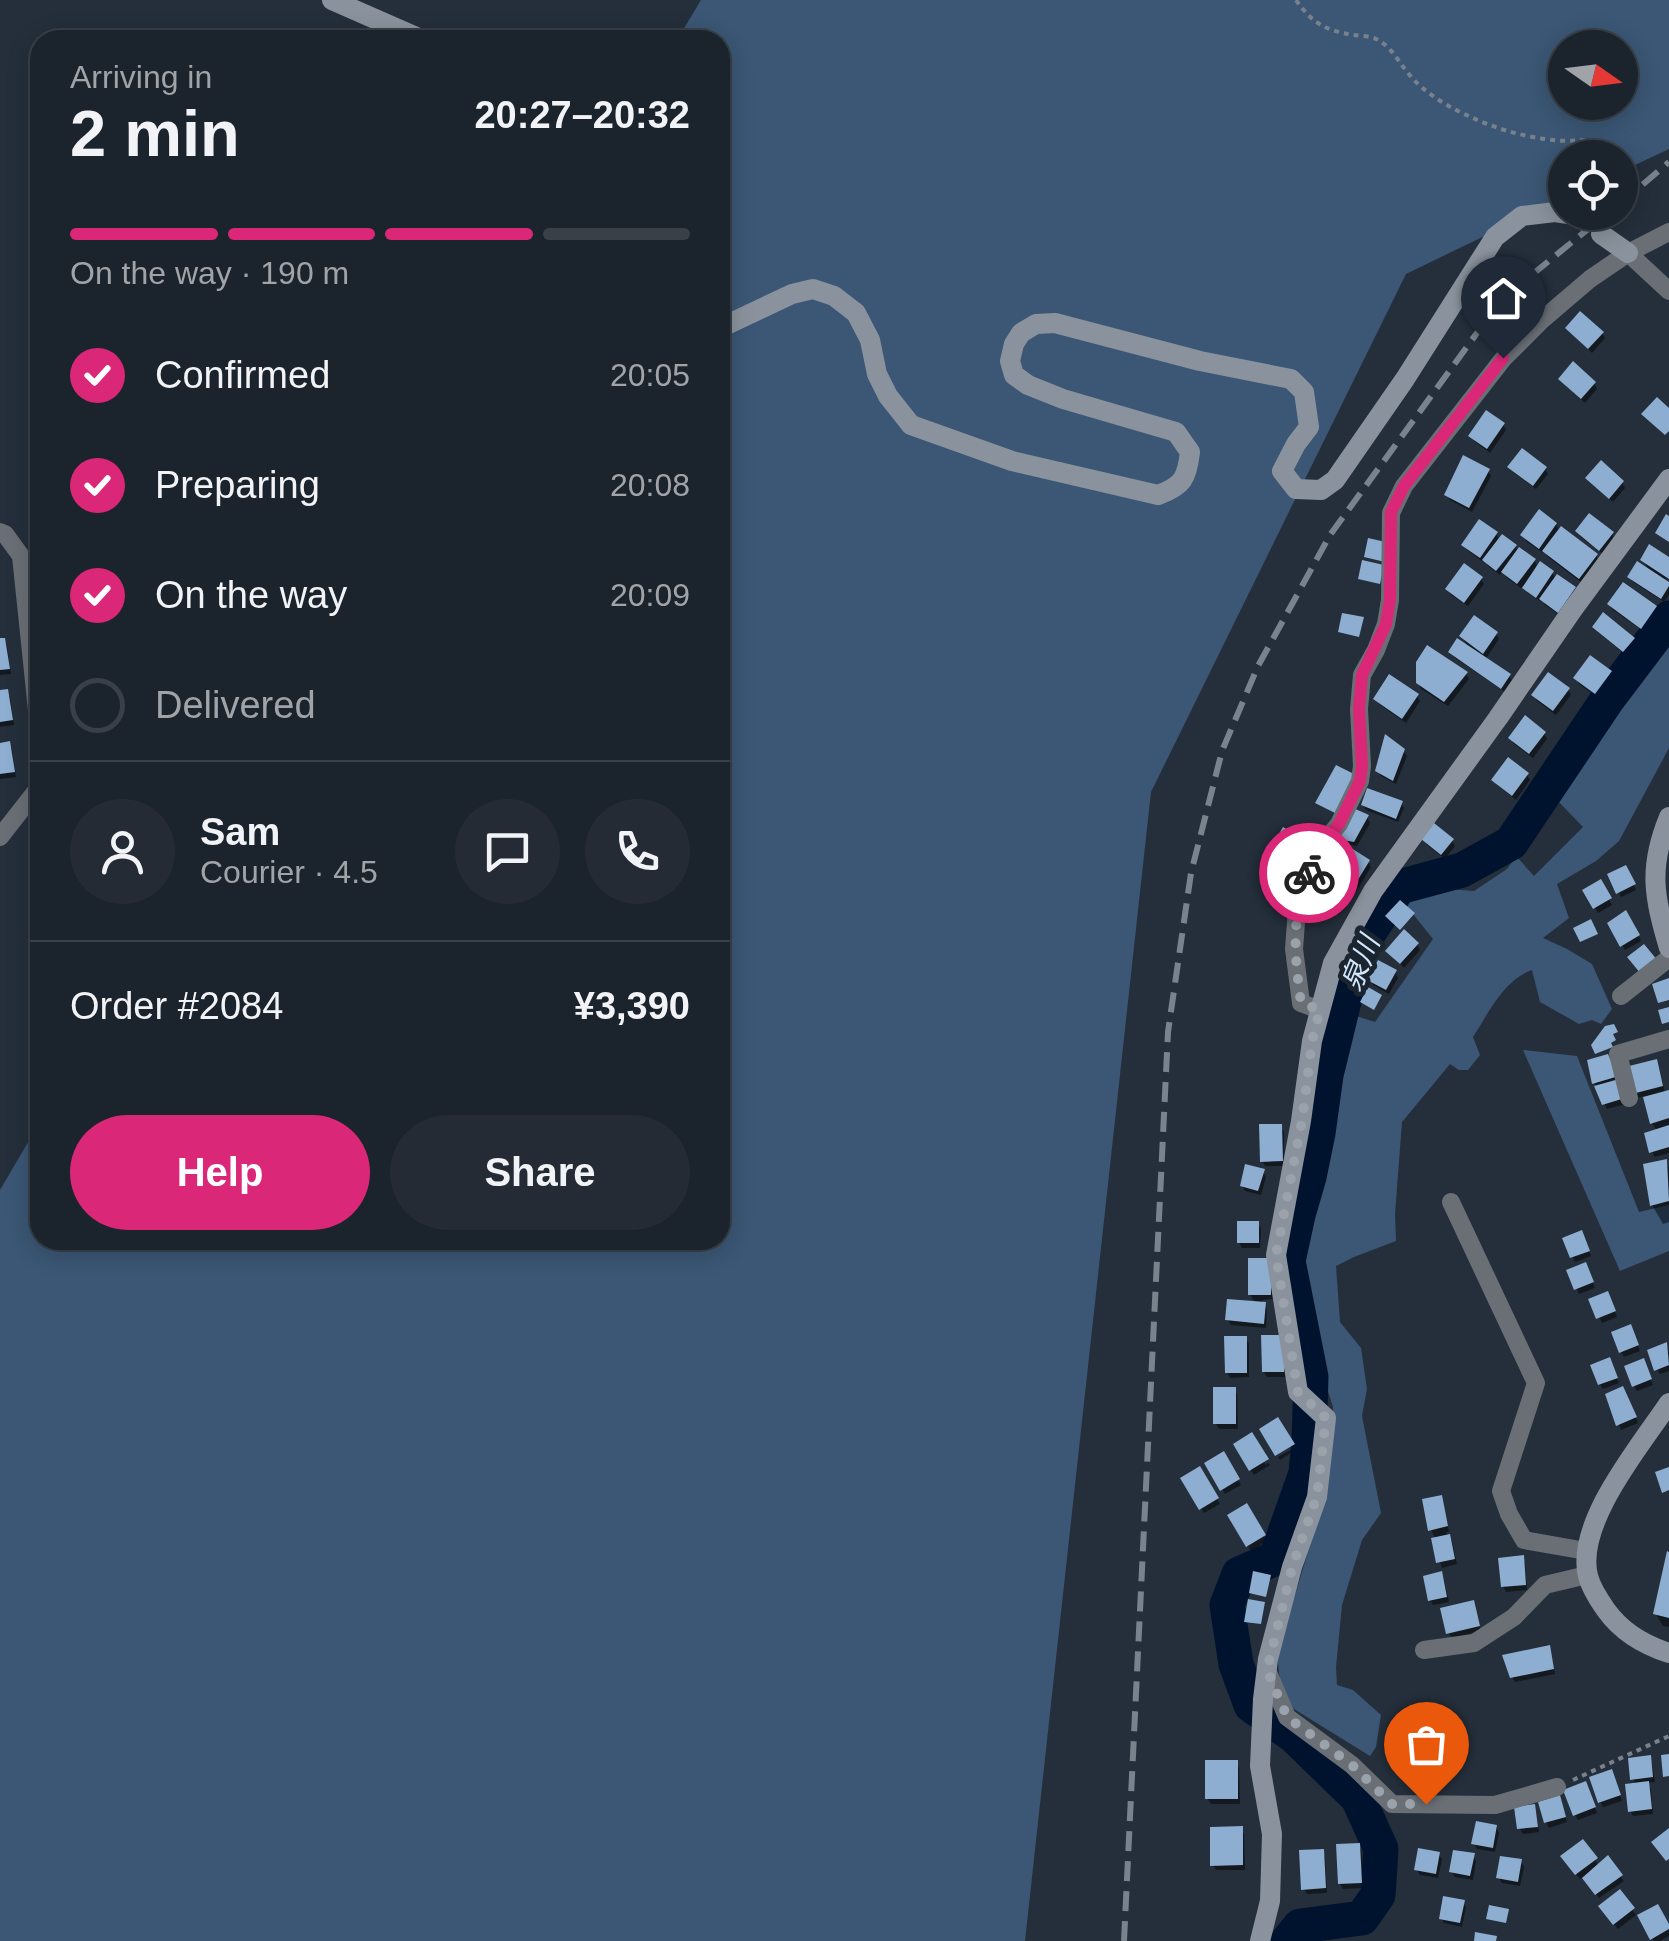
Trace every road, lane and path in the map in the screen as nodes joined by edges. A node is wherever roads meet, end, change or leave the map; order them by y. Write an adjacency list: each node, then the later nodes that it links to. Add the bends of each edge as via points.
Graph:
1 (332, 0): 3 (street)
2 (1296, 0): 4 (path, via 1326,29 1375,39 1450,107 1498,129)
3 (400, 30)
4 (1549, 140)
5 (1669, 232): 6 (street)
6 (1628, 253): 7 (street); 8 (street, via 1575,215 1522,216 1495,237 1405,380 1322,490 1296,489 1282,471 1310,426 1304,392 1291,378 1200,362 1055,323 1021,333 1010,361 1014,375 1028,385 1176,432 1190,452 1188,471 1178,488 1158,495 1012,461 911,425 877,374 856,313 834,296 792,294); 18 (street, via 1503,358 1391,512 1386,624 1362,675 1360,781 1324,842 1297,909 1301,1003)
7 (1669, 291)
8 (730, 323)
9 (1669, 479): 18 (street, via 1373,891 1333,964)
10 (0, 532): 11 (street, via 21,556)
11 (30, 643)
12 (30, 799): 14 (street)
13 (1669, 817): 15 (street, via 1654,866)
14 (0, 837)
15 (1669, 948)
16 (1669, 958): 17 (street)
17 (1621, 996)
18 (1320, 1010): 27 (street, via 1276,1255 1298,1392 1326,1418 1317,1496)
19 (1669, 1038): 20 (street, via 1618,1054)
20 (1629, 1098)
21 (1452, 1202): 23 (street, via 1536,1382 1500,1491 1508,1514 1524,1540)
22 (1669, 1403): 23 (street, via 1609,1493)
23 (1586, 1551): 24 (street)
24 (1588, 1575): 25 (street, via 1545,1586 1474,1643); 26 (street, via 1614,1622)
25 (1424, 1650)
26 (1669, 1653)
27 (1267, 1670): 29 (street, via 1287,1717 1392,1804 1496,1805); 30 (street, via 1260,1766 1272,1834 1270,1901)
28 (1669, 1736): 29 (path)
29 (1557, 1788)
30 (1260, 1941)

